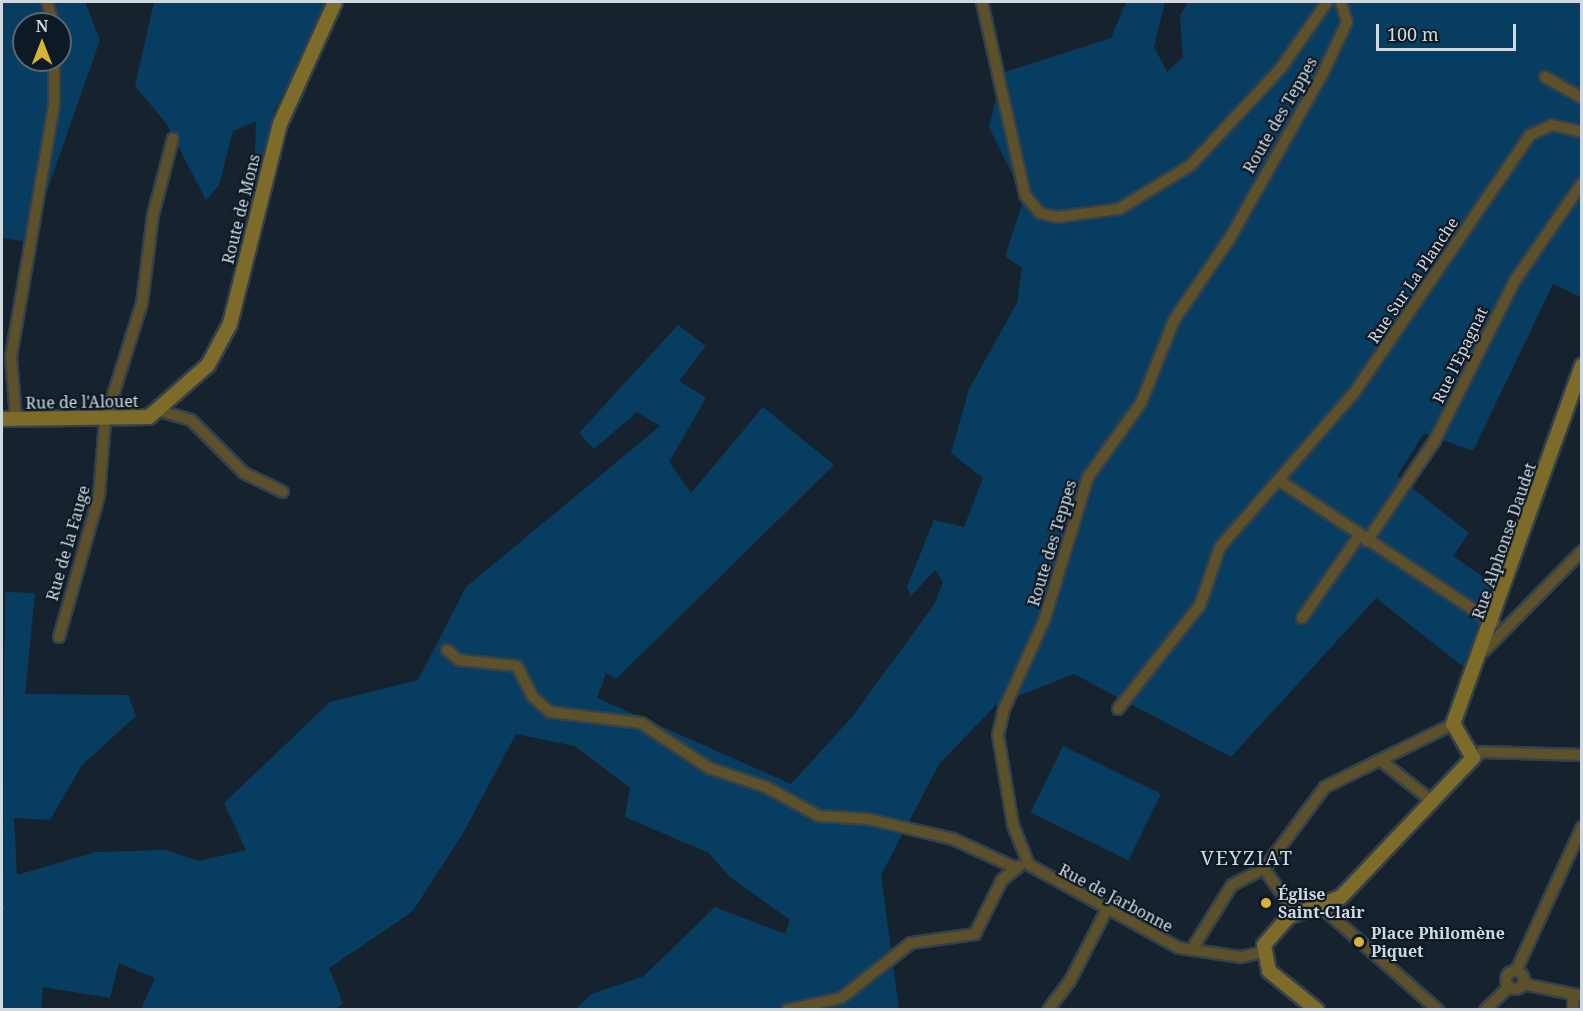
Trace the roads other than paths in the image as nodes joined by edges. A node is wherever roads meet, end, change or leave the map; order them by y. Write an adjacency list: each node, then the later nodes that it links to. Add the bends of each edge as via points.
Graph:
1 (335, 2): 12 (street, Route de Mons, via 280,124 230,324 208,365)
2 (982, 2): 3 (street, Route des Teppes, via 996,84 1025,195 1041,213 1058,217 1119,209 1191,165 1281,68)
3 (1327, 2)
4 (1341, 2): 31 (street, Route des Teppes, via 1347,21 1323,73 1230,238 1174,320 1150,386 1100,457 1080,498 1044,621 1004,709 998,735 1013,825)
5 (54, 72): 13 (street, via 54,105 20,285 11,357)
6 (1545, 77): 7 (street)
7 (1581, 98)
8 (1581, 132): 15 (street, Rue Sur La Planche, via 1552,124 1530,135 1354,393)
9 (173, 140): 14 (street, Rue de la Fauge, via 159,187 136,327)
10 (1581, 183): 17 (street, Rue l'Epagnat, via 1504,299 1435,440)
11 (1581, 366): 20 (street, Rue Alphonse Daudet)
12 (160, 411): 14 (street, Rue de l'Alouet); 16 (street, via 191,420 244,473)
13 (9, 419): 14 (street, Rue de l'Alouet)
14 (105, 421): 21 (street, Rue de la Fauge, via 99,496)
15 (1280, 481): 17 (street); 24 (street, Rue Sur La Planche, via 1220,547 1200,605)
16 (283, 492)
17 (1363, 538): 19 (street, Rue l'Epagnat); 20 (street)
18 (1581, 551): 23 (street)
19 (1302, 618)
20 (1494, 623): 23 (street, Rue Alphonse Daudet)
21 (58, 637)
22 (447, 650): 32 (street, via 459,660 517,666 532,696 550,712 641,723 709,768 766,788 819,816 868,819 953,839)
23 (1484, 651): 25 (street, Rue Alphonse Daudet)
24 (1118, 709)
25 (1453, 724): 27 (street); 28 (street)
26 (1581, 755): 27 (street, via 1482,752)
27 (1473, 758): 29 (street)
28 (1384, 763): 29 (street); 33 (street, via 1325,787)
29 (1432, 801): 34 (street, via 1341,897)
30 (1581, 827): 39 (street)
31 (1029, 865): 32 (street); 35 (street, Rue de Jarbonne)
32 (1014, 867): 43 (street, via 975,934 911,943 841,999)
33 (1264, 869): 36 (street); 37 (street, via 1232,885)
34 (1319, 905): 36 (street); 46 (street)
35 (1107, 909): 37 (street, Rue de Jarbonne, via 1179,948); 44 (street, via 1070,981)
36 (1296, 913): 38 (street, via 1273,930)
37 (1192, 949): 38 (street, Rue de Jarbonne, via 1241,957)
38 (1263, 952): 45 (street, via 1273,975)
39 (1516, 971): 40 (street); 41 (street, via 1508,975)
40 (1523, 984): 41 (street); 42 (street)
41 (1509, 987): 47 (street)
42 (1577, 996): 48 (street)
43 (787, 1010)
44 (1048, 1010)
45 (1317, 1010)
46 (1438, 1010)
47 (1485, 1010)
48 (1573, 1010)

